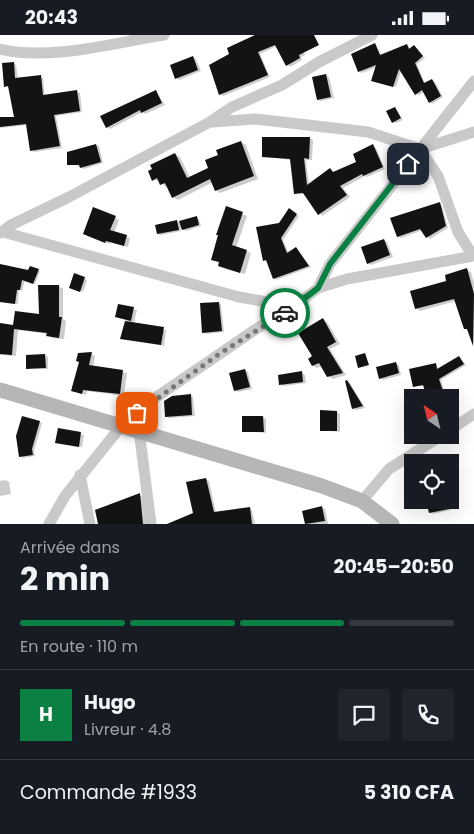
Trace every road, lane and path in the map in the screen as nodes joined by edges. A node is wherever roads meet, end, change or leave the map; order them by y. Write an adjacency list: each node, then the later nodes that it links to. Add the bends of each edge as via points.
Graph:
1 (164, 35): 3 (street, via 50,53 18,53)
2 (372, 35): 5 (street, via 318,62 282,85 232,107)
3 (0, 49)
4 (474, 81): 7 (street)
5 (208, 123): 7 (street, via 256,119 368,132); 8 (street)
6 (474, 132): 7 (street)
7 (420, 149): 9 (street, via 438,176 458,232); 10 (street, via 330,264)
8 (3, 228): 11 (street, via 239,297 267,302)
9 (473, 256): 10 (street, via 347,279)
10 (318, 288): 11 (street)
11 (300, 301): 15 (street, via 167,390)
12 (0, 390): 15 (main road)
13 (474, 414): 14 (street)
14 (459, 424)
15 (122, 425): 16 (main road); 18 (street)
16 (139, 430): 19 (main road); 22 (street)
17 (428, 444): 19 (street, via 389,469)
18 (80, 475): 20 (street); 21 (street)
19 (362, 501): 23 (main road)
20 (47, 523)
21 (90, 524)
22 (151, 524)
23 (392, 524)

